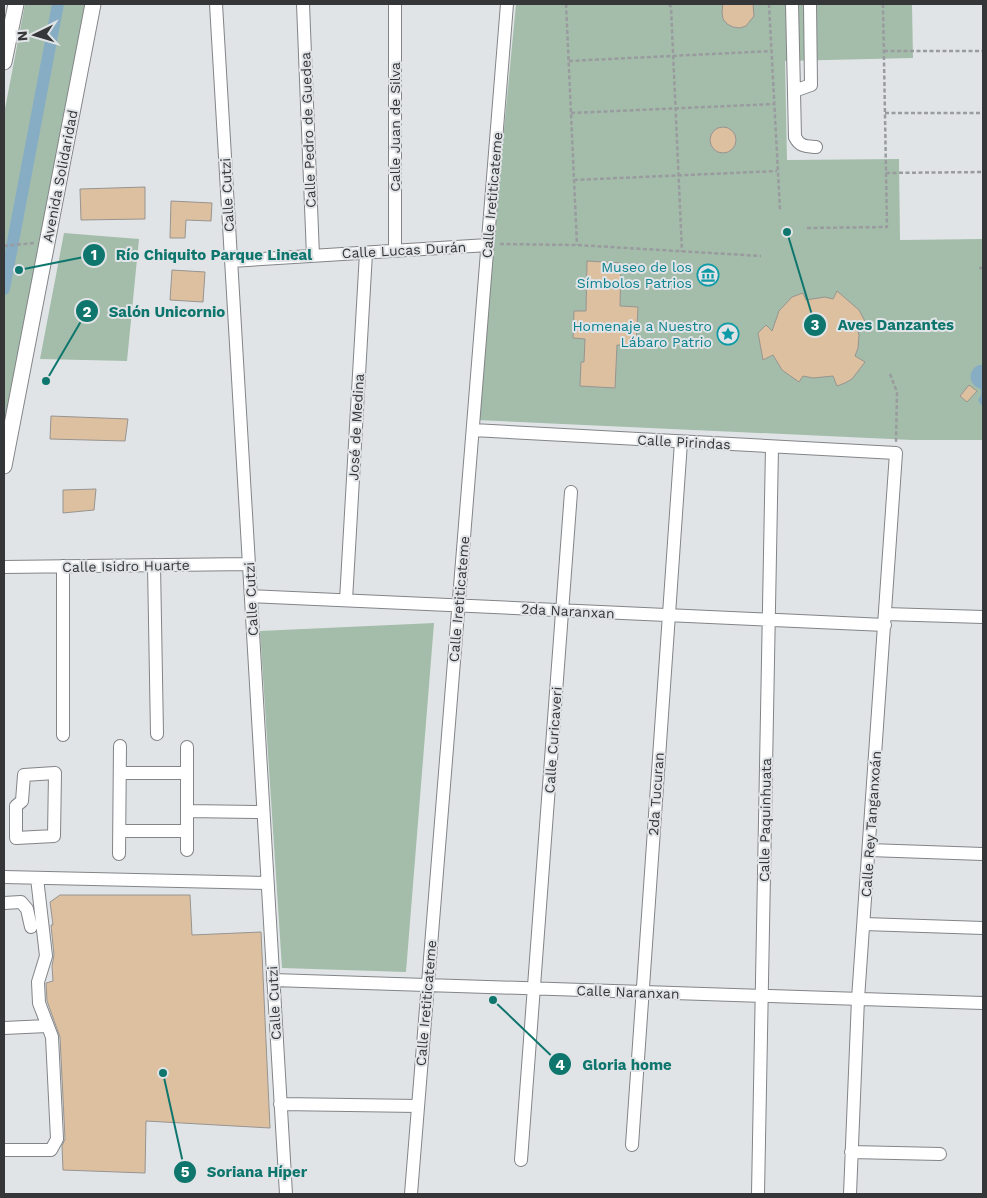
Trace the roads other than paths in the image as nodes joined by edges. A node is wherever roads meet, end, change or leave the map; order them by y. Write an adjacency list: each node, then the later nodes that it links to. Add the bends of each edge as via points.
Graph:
1 (16, 4): 9 (main road)
2 (93, 4): 21 (main road, Avenida Solidaridad)
3 (216, 4): 16 (street, Calle Cutzi)
4 (303, 4): 15 (street, Calle Pedro de Guedea)
5 (395, 4): 13 (street, Calle Juan de Silva)
6 (507, 4): 12 (street, Calle Iretiticateme)
7 (792, 4): 10 (street)
8 (810, 4): 10 (street, via 812,79)
9 (4, 62)
10 (794, 91): 11 (street, via 795,137 802,146)
11 (816, 147)
12 (488, 246): 13 (street, Calle Lucas Durán); 17 (street, Calle Iretiticateme)
13 (395, 251): 14 (street, Calle Lucas Durán)
14 (366, 253): 15 (street, Calle Lucas Durán); 28 (street, José de Medina)
15 (313, 256): 16 (street, Calle Lucas Durán)
16 (231, 260): 23 (street, Calle Cutzi)
17 (473, 430): 18 (street, Calle Pirindas); 29 (street, Calle Iretiticateme)
18 (680, 442): 19 (street, Calle Pirindas); 31 (street, 2da Tucuran)
19 (772, 446): 20 (street, Calle Pirindas); 33 (street, Calle Paquinhuata)
20 (896, 453): 34 (street, Calle Rey Tanganxoán)
21 (4, 466)
22 (571, 492): 30 (street, Calle Curicaveri)
23 (249, 564): 24 (street, Calle Isidro Huarte); 27 (street, Calle Cutzi)
24 (154, 565): 25 (street, Calle Isidro Huarte); 35 (street)
25 (63, 566): 26 (street, Calle Isidro Huarte); 36 (street)
26 (4, 567)
27 (251, 596): 28 (street, 2da Naranxan); 43 (street, Calle Cutzi)
28 (346, 600): 29 (street, 2da Naranxan)
29 (459, 606): 30 (street, 2da Naranxan); 58 (street, Calle Iretiticateme)
30 (562, 611): 31 (street, 2da Naranxan); 59 (street, Calle Curicaveri)
31 (669, 615): 33 (street, 2da Naranxan); 60 (street, 2da Tucuran)
32 (983, 617): 34 (street, 2da Naranxan)
33 (768, 620): 34 (street, 2da Naranxan); 61 (street, Calle Paquinhuata)
34 (885, 620): 47 (street, Calle Rey Tanganxoán)
35 (157, 734)
36 (63, 735)
37 (120, 746): 39 (street)
38 (187, 747): 40 (street)
39 (120, 773): 40 (street); 44 (street)
40 (187, 773): 42 (street)
41 (10, 806): 41 (street, via 16,838 54,836 55,773 24,775 22,801)
42 (187, 812): 43 (street); 45 (street)
43 (263, 812): 52 (street, Calle Cutzi)
44 (120, 831): 45 (street); 48 (street)
45 (187, 831): 46 (street)
46 (187, 850)
47 (869, 850): 49 (street); 54 (street, Calle Rey Tanganxoán)
48 (119, 854)
49 (983, 854)
50 (4, 877): 51 (street)
51 (36, 878): 52 (street); 64 (street, via 46,956 38,982 39,1003)
52 (267, 883): 57 (street, Calle Cutzi)
53 (4, 902): 55 (street, via 21,902 27,909)
54 (864, 924): 56 (street); 62 (street, Calle Rey Tanganxoán)
55 (31, 927)
56 (983, 928)
57 (273, 980): 58 (street, Calle Naranxan); 66 (street, Calle Cutzi)
58 (428, 986): 59 (street, Calle Naranxan); 67 (street, Calle Iretiticateme)
59 (534, 989): 60 (street, Calle Naranxan); 72 (street, Calle Curicaveri)
60 (643, 992): 61 (street, Calle Naranxan); 68 (street, 2da Tucuran)
61 (761, 996): 62 (street, Calle Naranxan); 75 (street, Calle Paquinhuata)
62 (858, 999): 63 (street, Calle Naranxan); 70 (street, Calle Rey Tanganxoán)
63 (983, 1003)
64 (47, 1026): 65 (street); 69 (street, via 53,1044 57,1139 51,1150)
65 (4, 1028)
66 (280, 1104): 67 (street); 73 (street, Calle Cutzi)
67 (418, 1106): 74 (street, Calle Iretiticateme)
68 (632, 1145)
69 (4, 1150)
70 (851, 1152): 71 (street); 76 (street, Calle Rey Tanganxoán)
71 (940, 1154)
72 (521, 1160)
73 (286, 1194)
74 (411, 1194)
75 (758, 1194)
76 (850, 1194)

